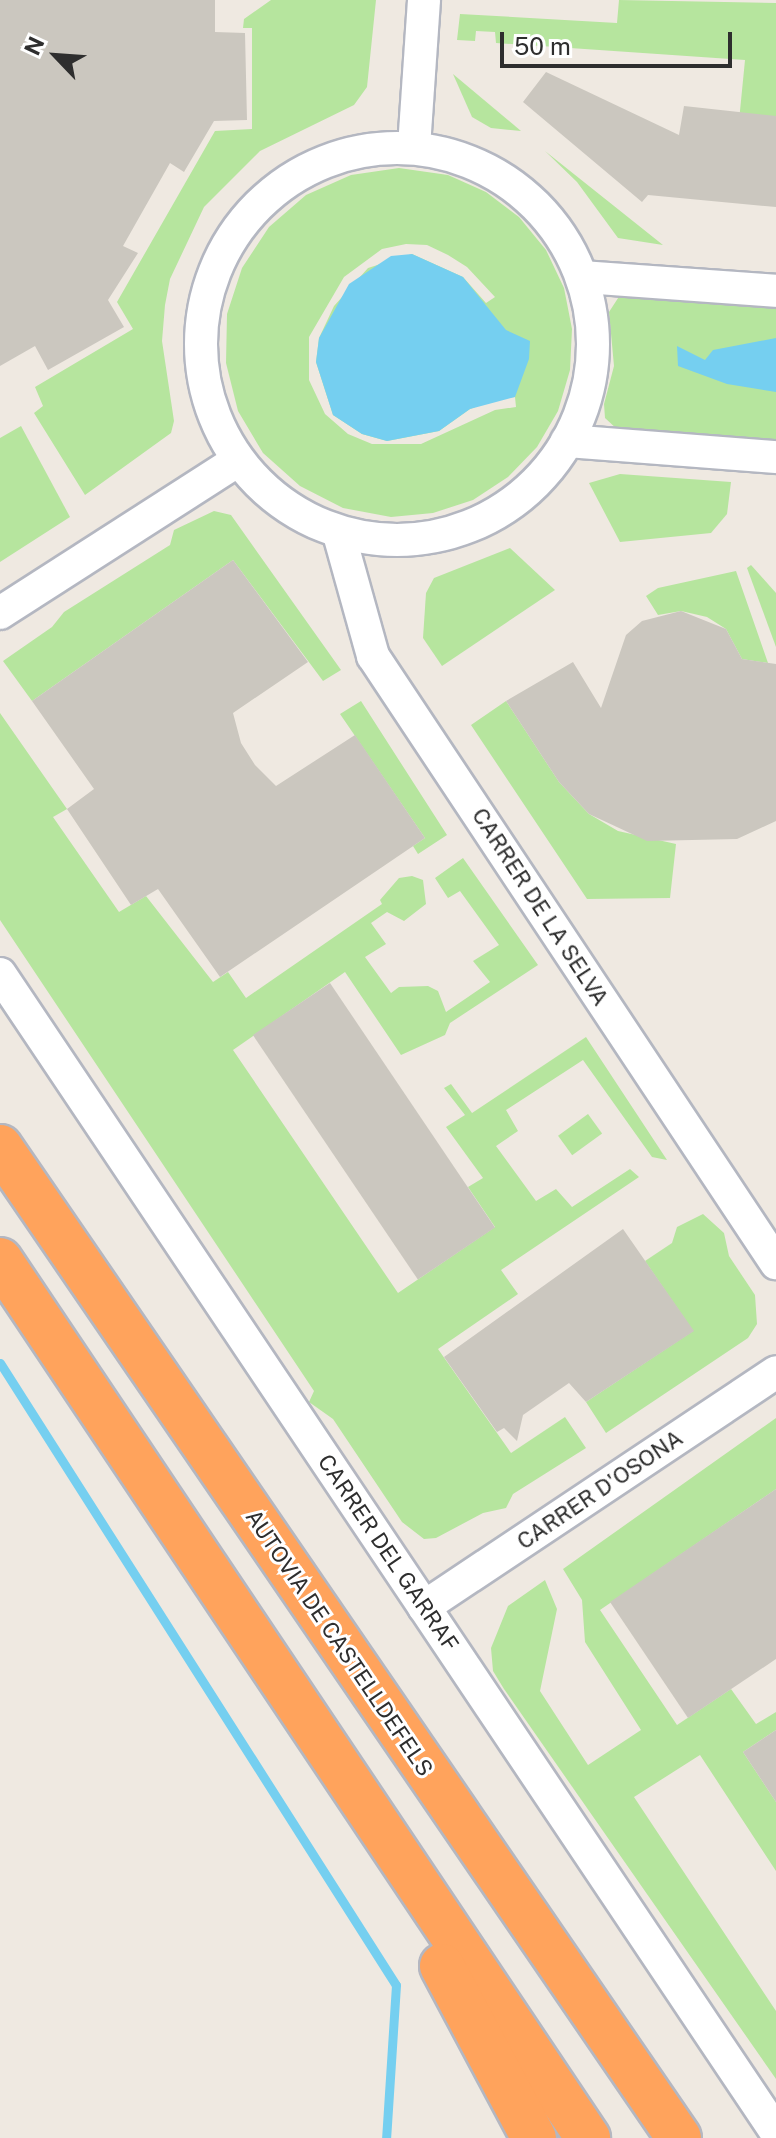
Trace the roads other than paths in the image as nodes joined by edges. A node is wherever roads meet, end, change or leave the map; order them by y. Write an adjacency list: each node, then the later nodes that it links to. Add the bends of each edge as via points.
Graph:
1 (424, 0): 2 (street)
2 (414, 147): 3 (street, via 469,160 517,188 557,228); 7 (street, via 358,151 319,165 261,202 226,247 206,299 201,355 212,410)
3 (583, 277): 4 (street); 5 (street, via 593,332 589,389)
4 (776, 291)
5 (567, 441): 6 (street); 8 (street, via 535,483 481,520 445,535 392,540)
6 (776, 457)
7 (238, 460): 8 (street, via 267,491); 9 (street)
8 (339, 534): 13 (street, CARRER DE LA SELVA, via 373,656)
9 (0, 613)
10 (0, 974): 15 (street, CARRER DEL GARRAF)
11 (0, 1147): 20 (highway, AUTOVIA DE CASTELLDEFELS)
12 (0, 1260): 16 (highway)
13 (776, 1263)
14 (776, 1372): 15 (street, CARRER D'OSONA)
15 (424, 1607): 17 (street, CARRER DEL GARRAF)
16 (313, 1729): 18 (highway); 19 (highway)
17 (776, 2132)
18 (534, 2138)
19 (588, 2138)
20 (679, 2138)

